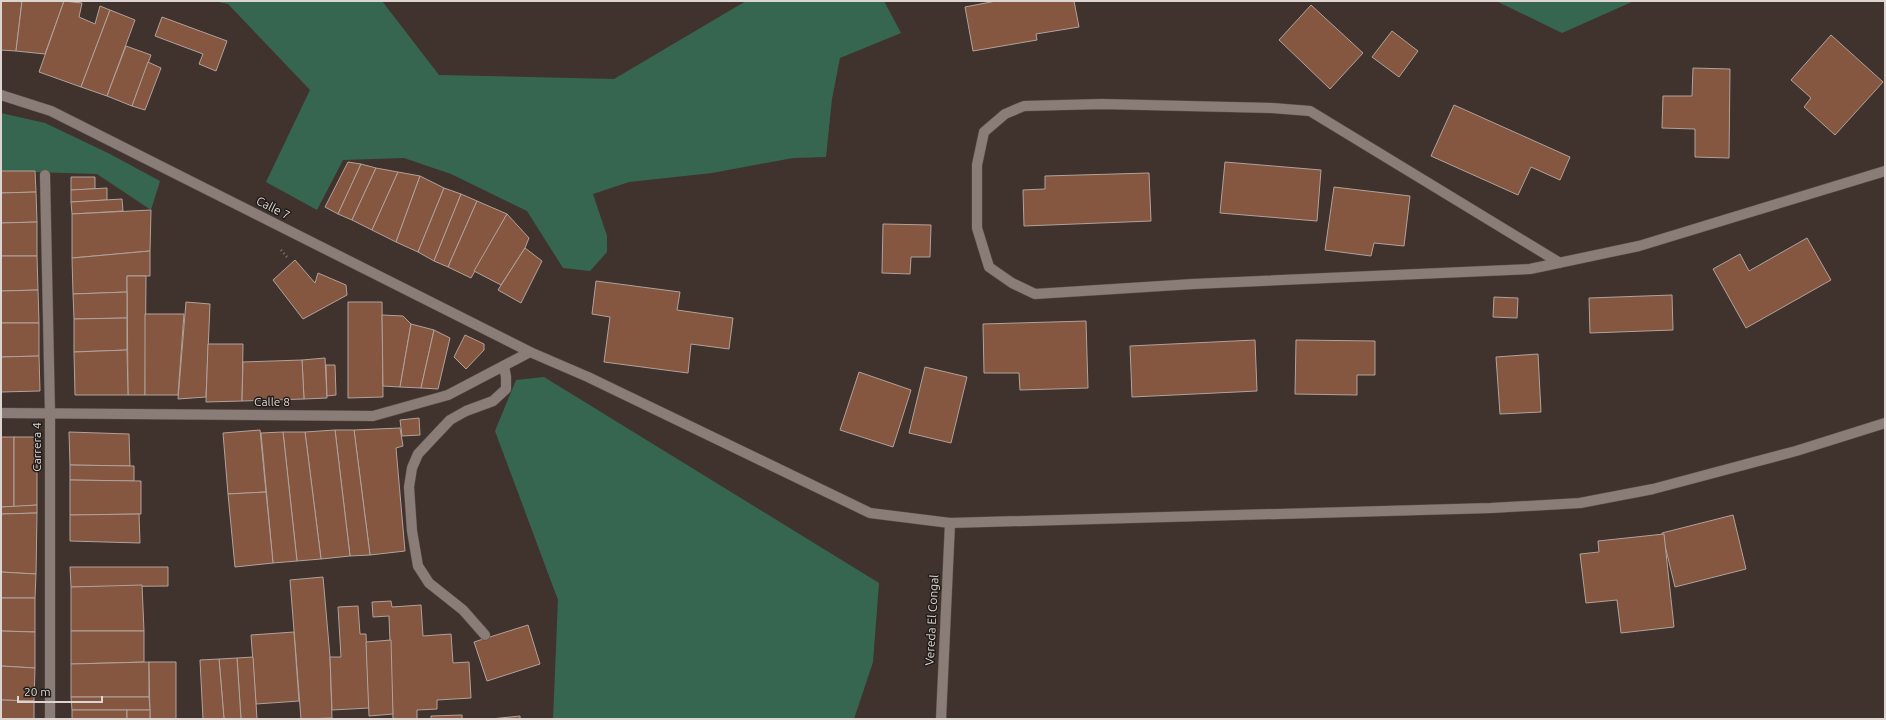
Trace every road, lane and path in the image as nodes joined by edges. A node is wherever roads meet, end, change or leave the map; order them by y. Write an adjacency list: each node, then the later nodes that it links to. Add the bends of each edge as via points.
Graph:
1 (1, 96): 5 (street, Calle 7, via 51,111)
2 (1885, 171): 4 (street, via 1639,246)
3 (45, 175): 8 (street, Carrera 4)
4 (1560, 263): 4 (street, via 1530,269 1035,294 1012,284 989,267 977,228 977,165 984,132 1004,114 1024,106 1110,104 1310,111)
5 (530, 352): 6 (street, Calle 8); 10 (street, Calle 7, via 588,377 870,513)
6 (504, 366): 8 (street, Calle 8, via 448,395 373,416); 11 (street, via 506,389 493,401 450,420 418,454 412,468 409,487 418,566 429,582 463,610)
7 (1, 413): 8 (street, Calle 8)
8 (50, 414): 12 (street, Carrera 4)
9 (1885, 423): 10 (street, Calle 7, via 1796,451 1653,489 1580,503 1491,508)
10 (950, 523): 13 (street, Vereda El Congal)
11 (485, 635)
12 (50, 719)
13 (941, 719)

